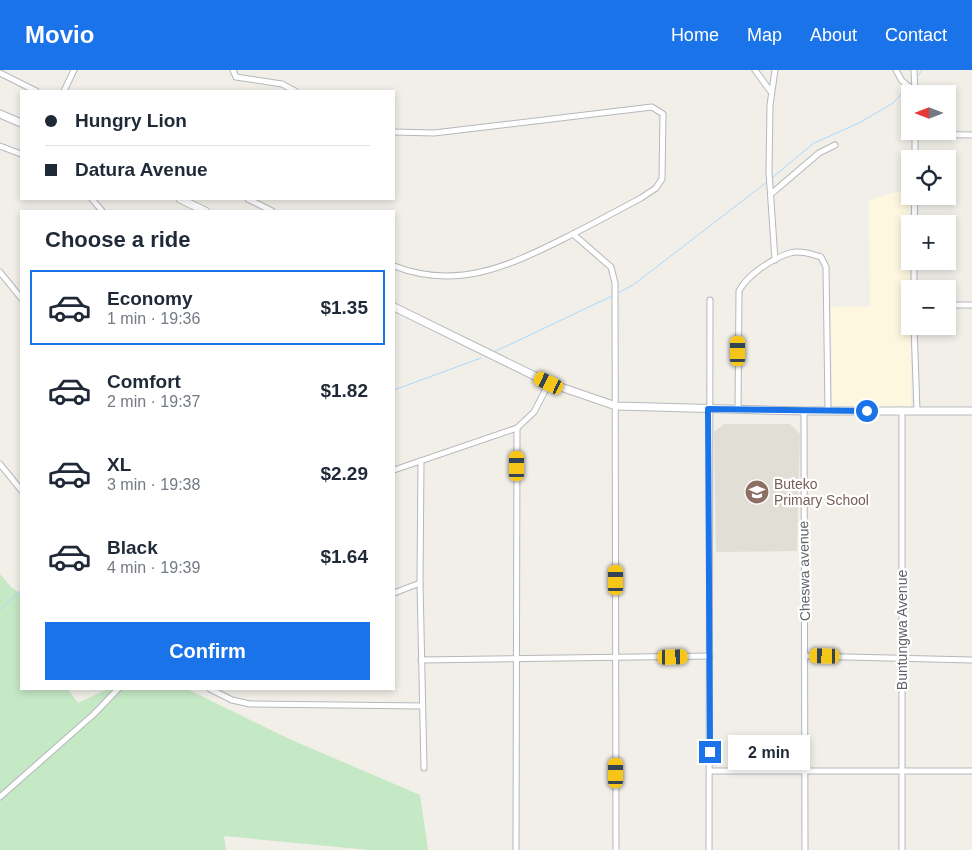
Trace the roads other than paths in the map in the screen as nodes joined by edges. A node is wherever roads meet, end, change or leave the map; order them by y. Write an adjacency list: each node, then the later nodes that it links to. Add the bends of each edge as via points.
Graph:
1 (74, 70): 11 (street)
2 (233, 70): 12 (street, via 236,76 282,84)
3 (754, 70): 13 (street)
4 (774, 70): 13 (street)
5 (896, 70): 8 (street)
6 (914, 70): 9 (street)
7 (0, 73): 10 (street)
8 (906, 85)
9 (915, 85)
10 (34, 90)
11 (64, 90)
12 (292, 90)
13 (772, 92): 22 (street)
14 (0, 114): 15 (main road)
15 (20, 123)
16 (395, 132): 29 (street, via 434,134 652,107 658,109 663,114 660,183 641,198)
17 (956, 134): 18 (street)
18 (972, 135)
19 (835, 145): 22 (street, via 819,153)
20 (0, 146): 21 (street)
21 (20, 154)
22 (771, 194): 30 (street)
23 (93, 200): 26 (street)
24 (182, 200): 27 (main road)
25 (250, 200): 28 (street)
26 (101, 210)
27 (203, 210)
28 (270, 210)
29 (573, 234): 31 (street, via 507,266 485,272 441,276); 40 (street, via 611,267 614,274)
30 (775, 260): 42 (street, via 739,291); 45 (street, via 789,253 803,253 821,256 824,261)
31 (395, 266)
32 (0, 272): 33 (street)
33 (20, 297)
34 (710, 300): 41 (street)
35 (956, 305): 36 (street)
36 (972, 305)
37 (395, 307): 39 (main road)
38 (914, 335): 46 (street)
39 (549, 383): 40 (main road); 48 (street, via 534,412)
40 (616, 406): 41 (main road); 57 (street)
41 (708, 409): 42 (main road); 55 (street)
42 (738, 410): 44 (main road)
43 (902, 410): 45 (main road); 46 (main road); 58 (street, Buntungwa Avenue)
44 (804, 411): 45 (main road); 56 (street, Cheswa avenue)
45 (828, 411)
46 (917, 411): 47 (main road)
47 (972, 411)
48 (518, 428): 49 (street); 59 (street)
49 (421, 461): 51 (street); 53 (street)
50 (0, 464): 52 (street)
51 (395, 470)
52 (20, 489)
53 (420, 583): 54 (street); 60 (street)
54 (395, 593)
55 (710, 656): 57 (street); 67 (street)
56 (805, 656): 58 (street); 66 (street, Cheswa avenue)
57 (616, 658): 59 (street); 72 (street)
58 (903, 658): 61 (street); 68 (street, Buntungwa Avenue)
59 (517, 659): 60 (street); 71 (street)
60 (421, 660): 64 (street)
61 (972, 660)
62 (117, 690): 70 (street)
63 (212, 690): 64 (street, via 250,704)
64 (422, 706): 65 (street)
65 (424, 768)
66 (804, 770): 67 (street); 68 (street); 74 (street, Cheswa avenue)
67 (710, 771): 73 (street)
68 (903, 771): 69 (street); 75 (street, Buntungwa Avenue)
69 (972, 771)
70 (0, 797)
71 (516, 850)
72 (616, 850)
73 (709, 850)
74 (805, 850)
75 (902, 850)

